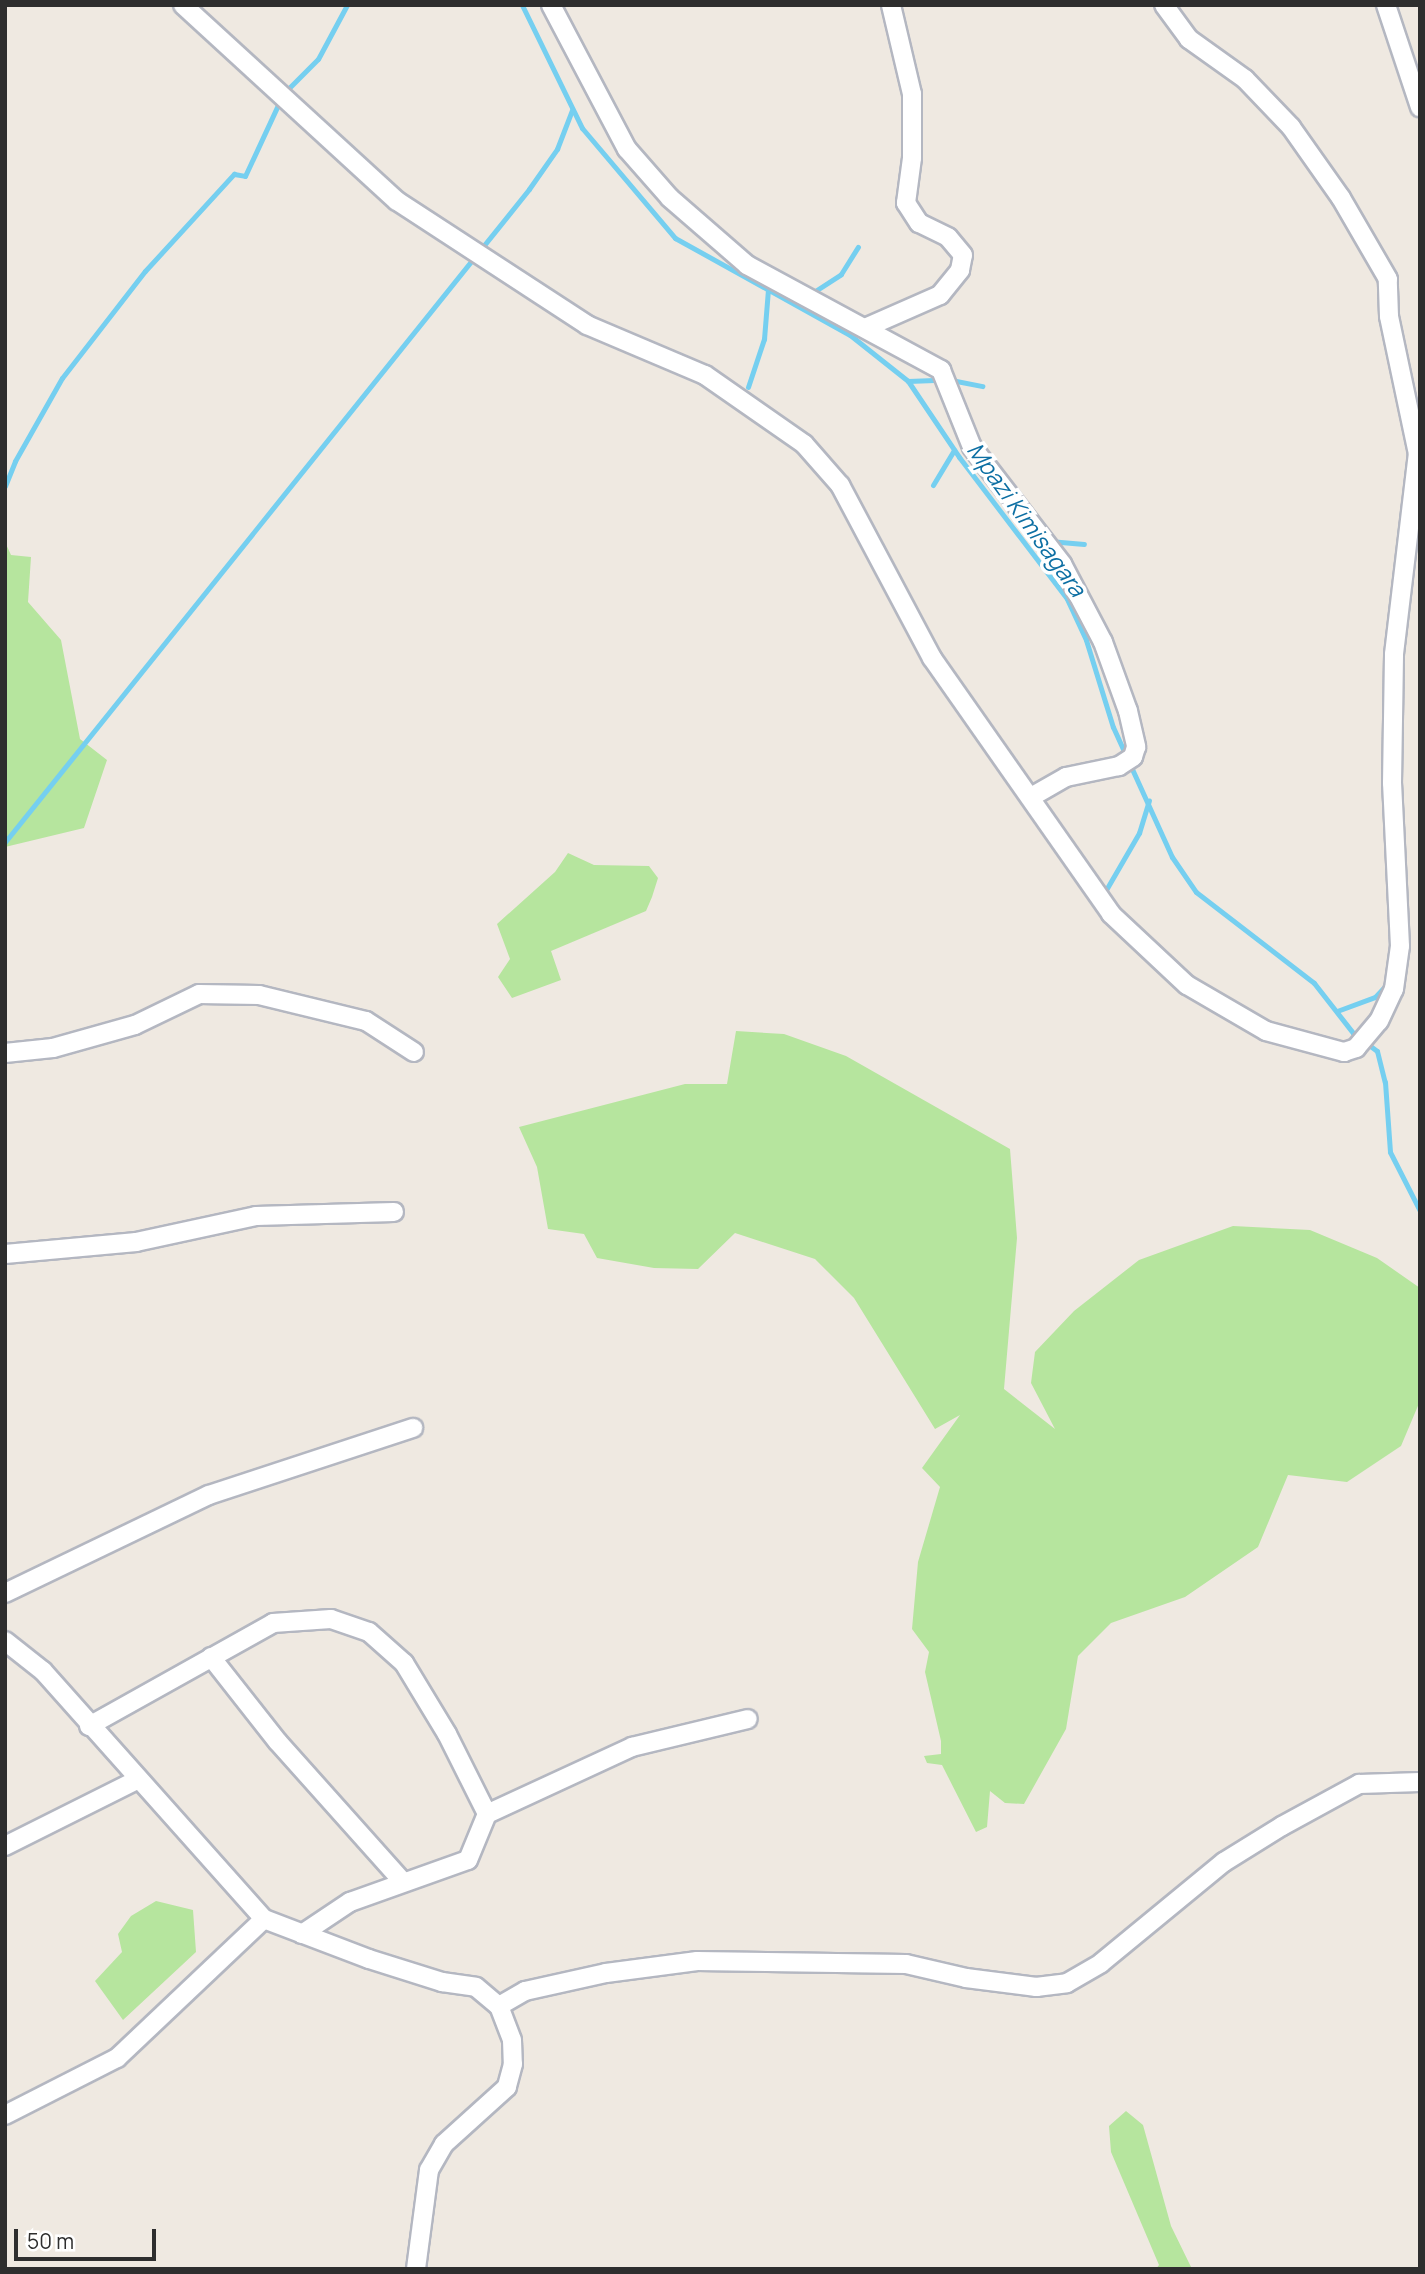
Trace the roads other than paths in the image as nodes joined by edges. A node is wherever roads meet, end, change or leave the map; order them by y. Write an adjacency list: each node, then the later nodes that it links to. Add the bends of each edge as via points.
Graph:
1 (183, 5): 8 (street, via 397,201 587,325 705,375 804,444 840,485 932,658)
2 (551, 5): 7 (street, via 627,149 670,198 747,265)
3 (891, 5): 7 (street, via 912,94 912,158 906,203 919,223 948,237 963,255 960,270 940,295)
4 (1164, 5): 8 (street, via 1189,39 1245,79 1291,127 1341,198 1388,279 1388,316 1418,454 1394,654 1392,783 1400,946 1394,989 1370,1034 1356,1048 1326,1049 1266,1031 1187,985 1111,914)
5 (1386, 5): 6 (street)
6 (1420, 107)
7 (865, 328): 8 (street, via 941,370 972,447 1062,564 1115,672 1128,710 1133,757 1119,765 1066,777)
8 (1031, 797)
9 (414, 1052): 10 (street, via 366,1021 259,995 199,994 135,1025 53,1048)
10 (5, 1053)
11 (394, 1212): 12 (street, via 256,1216 136,1242)
12 (5, 1254)
13 (413, 1428): 14 (street, via 209,1495)
14 (5, 1593)
15 (5, 1641): 18 (street, via 43,1671)
16 (211, 1657): 18 (street); 21 (street, via 273,1623 331,1619 369,1632 404,1663); 23 (street, via 278,1742)
17 (748, 1719): 21 (street, via 632,1747)
18 (89, 1727): 19 (street)
19 (136, 1780): 22 (street); 24 (street)
20 (1420, 1782): 26 (street, via 1359,1784 1282,1826 1224,1863 1101,1963 1067,1983 1037,1987 906,1964 697,1961 606,1973 525,1991)
21 (487, 1814): 23 (street, via 468,1860)
22 (5, 1846)
23 (403, 1882): 25 (street, via 350,1902)
24 (264, 1919): 25 (street); 27 (street, via 117,2058)
25 (302, 1934): 26 (street, via 442,1982 476,1987)
26 (499, 2006): 28 (street, via 512,2040 513,2064 507,2087 444,2144 429,2170)
27 (5, 2115)
28 (416, 2269)

